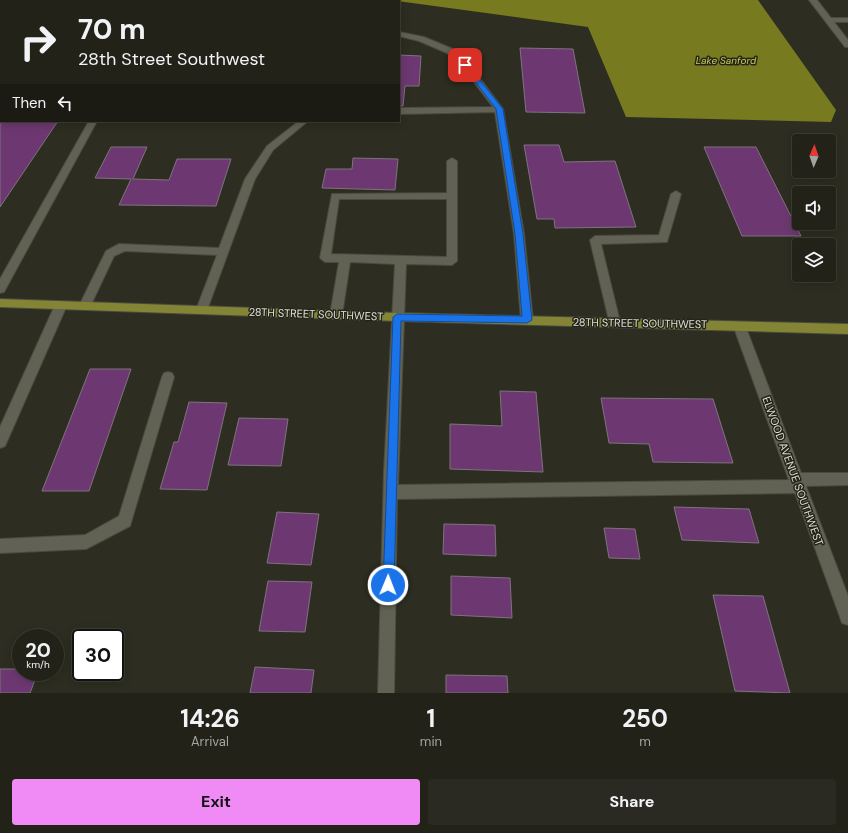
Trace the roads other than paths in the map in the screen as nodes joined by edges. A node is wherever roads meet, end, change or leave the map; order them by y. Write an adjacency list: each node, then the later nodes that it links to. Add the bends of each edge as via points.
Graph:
1 (813, 0): 2 (street)
2 (829, 20): 3 (street); 5 (street)
3 (848, 20)
4 (400, 34): 6 (street, via 421,39 457,54)
5 (848, 45)
6 (499, 109): 7 (street); 23 (street, via 519,234)
7 (400, 111)
8 (92, 122): 16 (street)
9 (303, 122): 13 (street, via 270,148 250,179)
10 (452, 161): 12 (street)
11 (676, 194): 24 (street, via 663,239 594,240)
12 (452, 196): 14 (street, via 335,196 325,258); 15 (street, via 452,261)
13 (222, 252): 19 (street, via 123,247 110,254); 20 (street)
14 (345, 258): 15 (street); 21 (street)
15 (401, 260): 22 (street)
16 (0, 289)
17 (0, 303): 18 (main road, 28TH STREET SOUTHWEST)
18 (61, 305): 19 (main road, 28TH STREET SOUTHWEST); 28 (street)
19 (85, 306): 20 (main road, 28TH STREET SOUTHWEST)
20 (202, 310): 21 (main road, 28TH STREET SOUTHWEST)
21 (336, 315): 22 (main road, 28TH STREET SOUTHWEST)
22 (397, 317): 23 (main road, 28TH STREET SOUTHWEST); 31 (street)
23 (527, 320): 24 (main road, 28TH STREET SOUTHWEST)
24 (614, 322): 25 (main road, 28TH STREET SOUTHWEST)
25 (739, 325): 26 (main road, 28TH STREET SOUTHWEST); 30 (street, ELWOOD AVENUE SOUTHWEST)
26 (848, 329)
27 (168, 377): 32 (street, via 125,521 86,542)
28 (0, 442)
29 (848, 479): 30 (street)
30 (797, 483): 31 (street, via 622,489); 33 (street, ELWOOD AVENUE SOUTHWEST)
31 (391, 492): 34 (street)
32 (0, 546)
33 (848, 617)
34 (386, 693)

